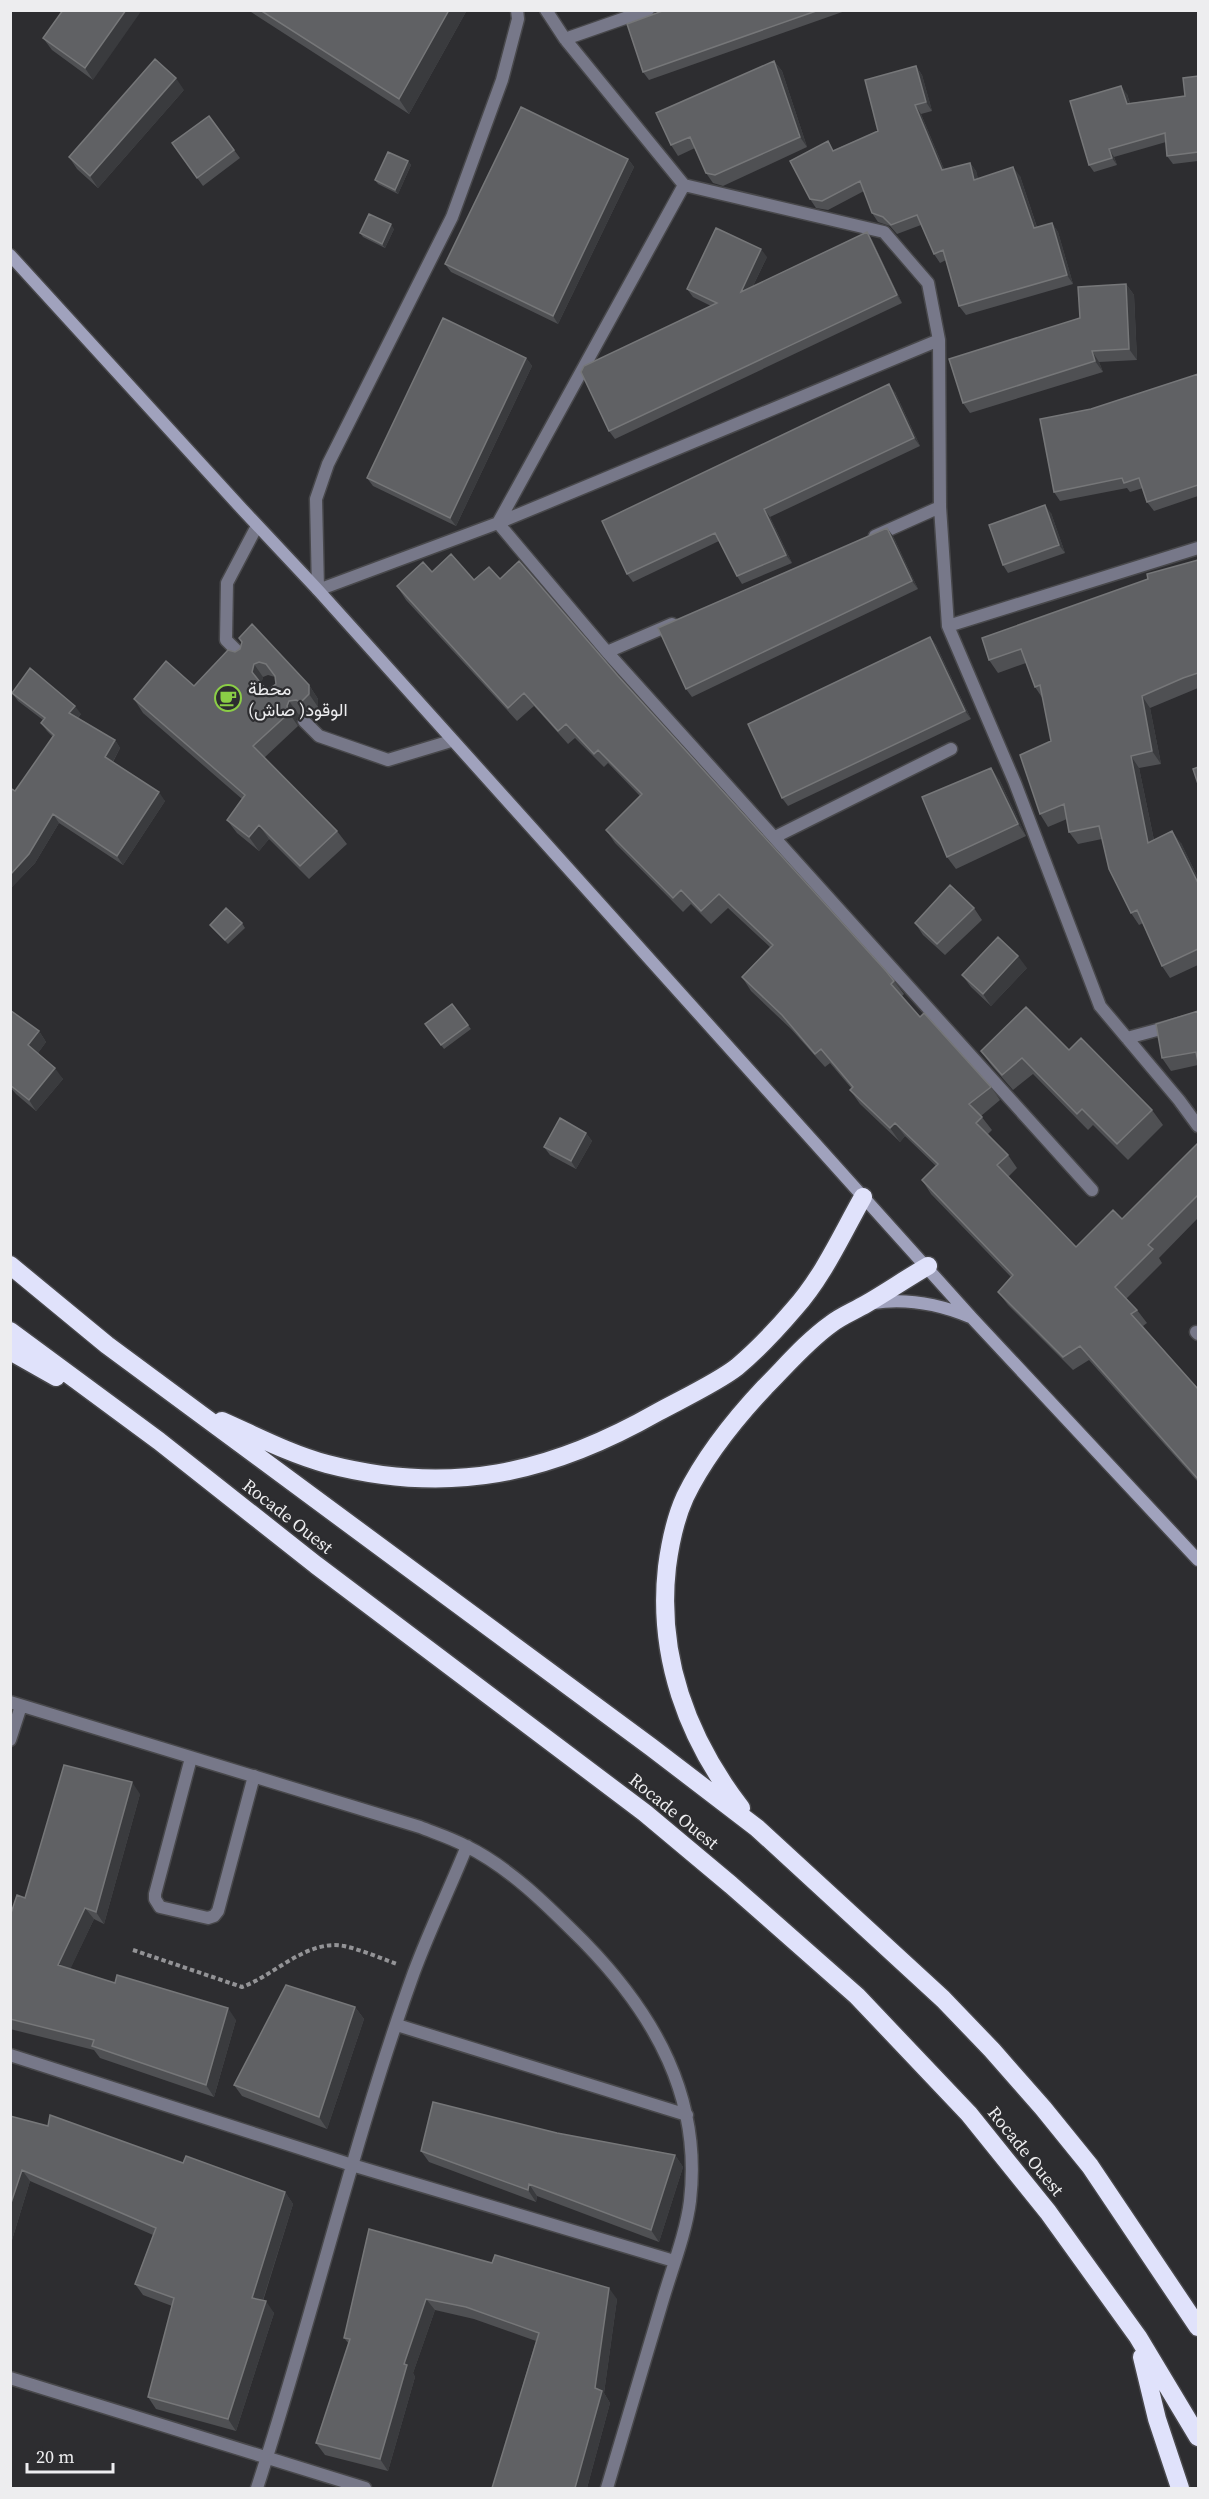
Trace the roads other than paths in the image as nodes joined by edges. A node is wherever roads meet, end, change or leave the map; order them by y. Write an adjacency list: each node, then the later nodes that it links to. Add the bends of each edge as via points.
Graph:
1 (517, 10): 13 (street, via 502,80 452,217 328,464 316,500)
2 (546, 10): 4 (street)
3 (648, 10): 4 (street)
4 (565, 39): 5 (street)
5 (684, 185): 7 (street, via 884,232 928,284); 9 (street)
6 (10, 255): 10 (main road)
7 (939, 340): 8 (street); 9 (street)
8 (940, 507): 11 (street); 15 (street)
9 (498, 523): 13 (street); 16 (street)
10 (257, 526): 13 (main road); 17 (street, via 227,583 225,640)
11 (865, 540)
12 (1198, 548): 15 (street)
13 (318, 590): 19 (main road)
14 (682, 619): 16 (street)
15 (948, 626): 23 (street, via 1016,783 1100,1006)
16 (607, 652): 21 (street)
17 (243, 657)
18 (304, 721): 19 (street, via 319,736 388,760)
19 (451, 741): 26 (main road)
20 (951, 749): 21 (street)
21 (775, 837): 25 (street)
22 (1198, 1019): 23 (street)
23 (1127, 1038): 24 (street)
24 (1198, 1126)
25 (1092, 1190)
26 (863, 1197): 28 (main road); 33 (highway, via 795,1308 736,1368 619,1434 570,1456 519,1470 419,1479 326,1463 284,1449)
27 (10, 1264): 33 (highway, Rocade Ouest, via 107,1345)
28 (928, 1266): 29 (highway); 30 (main road)
29 (866, 1304): 30 (main road, via 908,1301); 40 (highway, via 831,1324 744,1410 684,1498 671,1540 665,1585 672,1673 701,1748)
30 (972, 1318): 35 (main road)
31 (10, 1331): 34 (highway, Rocade Ouest)
32 (10, 1350): 34 (highway)
33 (192, 1407): 40 (highway, Rocade Ouest)
34 (134, 1422): 48 (highway, Rocade Ouest, via 645,1813 857,1996 969,2114 1082,2258)
35 (1198, 1560)
36 (16, 1704): 37 (street); 38 (street)
37 (10, 1740)
38 (191, 1758): 39 (street); 39 (street, via 155,1894 160,1907 208,1918 218,1911)
39 (254, 1776): 41 (street, via 420,1827)
40 (757, 1828): 47 (highway, Rocade Ouest, via 943,1999 992,2050 1090,2166)
41 (467, 1846): 42 (street, via 415,1970); 44 (street, via 503,1869 556,1914 603,1962 647,2020 675,2072)
42 (397, 2025): 44 (street); 45 (street)
43 (10, 2055): 45 (street)
44 (687, 2115): 46 (street, via 693,2152 689,2203)
45 (352, 2165): 46 (street); 51 (street)
46 (674, 2261): 54 (street)
47 (1198, 2327)
48 (1138, 2337): 50 (highway, Rocade Ouest); 55 (highway, via 1157,2419)
49 (10, 2378): 51 (street)
50 (1198, 2437)
51 (266, 2459): 52 (street); 53 (street)
52 (257, 2488)
53 (365, 2488)
54 (607, 2488)
55 (1180, 2488)

